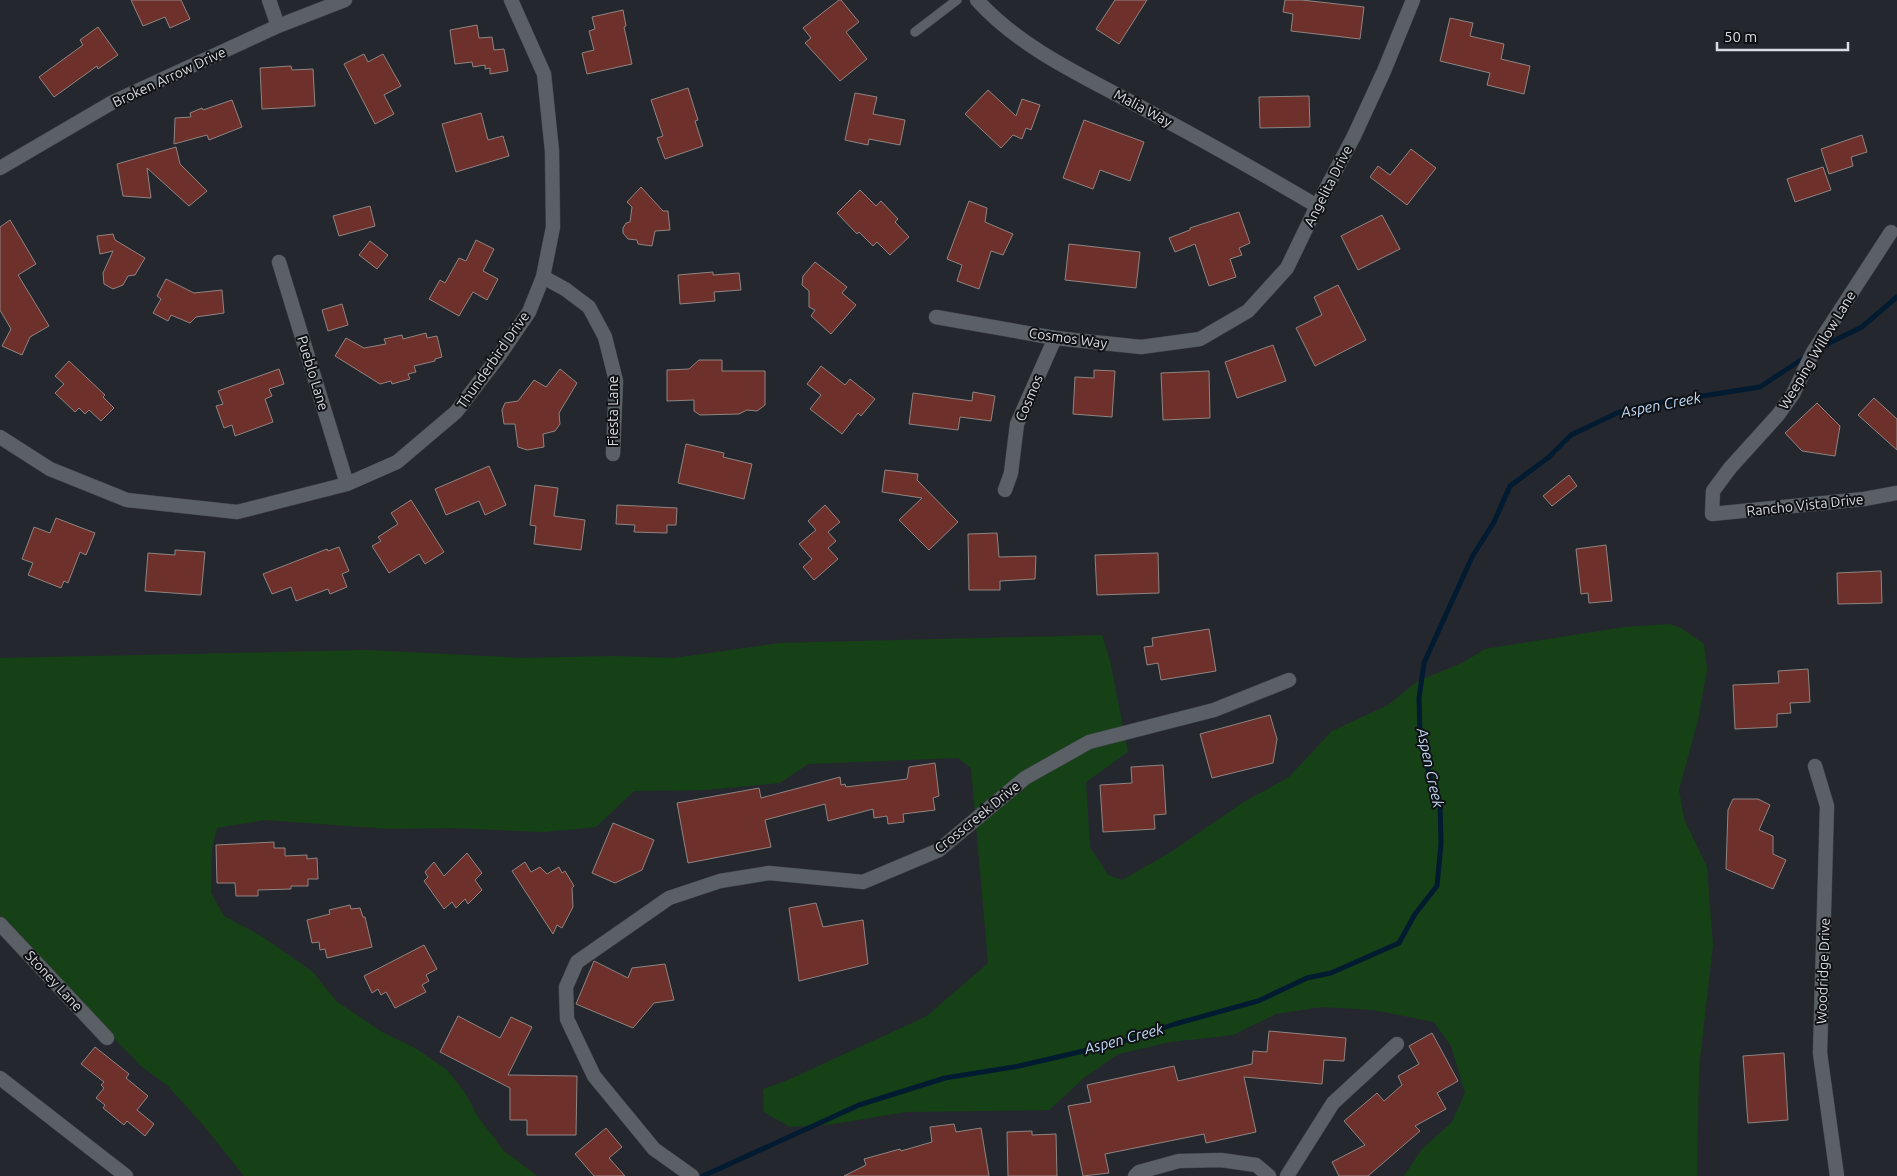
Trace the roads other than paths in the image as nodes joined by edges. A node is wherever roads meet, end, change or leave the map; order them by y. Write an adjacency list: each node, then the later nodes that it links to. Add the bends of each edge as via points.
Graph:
1 (269, 0): 7 (street)
2 (345, 0): 7 (street, Broken Arrow Drive)
3 (511, 0): 13 (street, Thunderbird Drive, via 544,74 552,151 553,227)
4 (957, 0): 8 (lane)
5 (976, 0): 10 (street, Malia Way, via 1024,43)
6 (1414, 0): 10 (street, Angelita Drive, via 1354,136)
7 (278, 26): 9 (street, Broken Arrow Drive, via 114,102)
8 (915, 32)
9 (0, 168)
10 (1317, 206): 16 (street, Angelita Drive, via 1287,268 1248,311)
11 (1891, 232): 22 (street, Weeping Willow Lane, via 1813,352 1793,394 1713,491)
12 (279, 262): 19 (street, Pueblo Lane)
13 (543, 277): 18 (street, Fiesta Lane, via 589,308 605,337 616,381); 19 (street, Thunderbird Drive, via 529,312 456,412 397,462)
14 (936, 317): 15 (street, Cosmos Way)
15 (1055, 338): 16 (street, Cosmos Way, via 1141,347); 20 (street, Cosmos, via 1017,424)
16 (1200, 340)
17 (0, 437): 19 (street, Thunderbird Drive, via 50,469 127,500 237,512)
18 (613, 454)
19 (347, 484)
20 (1005, 490)
21 (1897, 493): 22 (street, Rancho Vista Drive)
22 (1712, 514)
23 (1289, 680): 30 (street, Crosscreek Drive, via 1214,710 1089,742 1025,778 939,850 862,882 769,873 720,881 669,898 577,962 566,987 567,1019 594,1076 654,1149)
24 (1815, 766): 34 (street, Woodridge Drive, via 1827,806 1820,1053)
25 (0, 924): 26 (street, Stoney Lane)
26 (107, 1038)
27 (1397, 1044): 33 (street, via 1333,1103)
28 (0, 1078): 29 (street)
29 (126, 1176)
30 (692, 1176)
31 (1135, 1176): 32 (street, via 1179,1161 1221,1160 1256,1165)
32 (1268, 1176)
33 (1287, 1176)
34 (1837, 1176)

